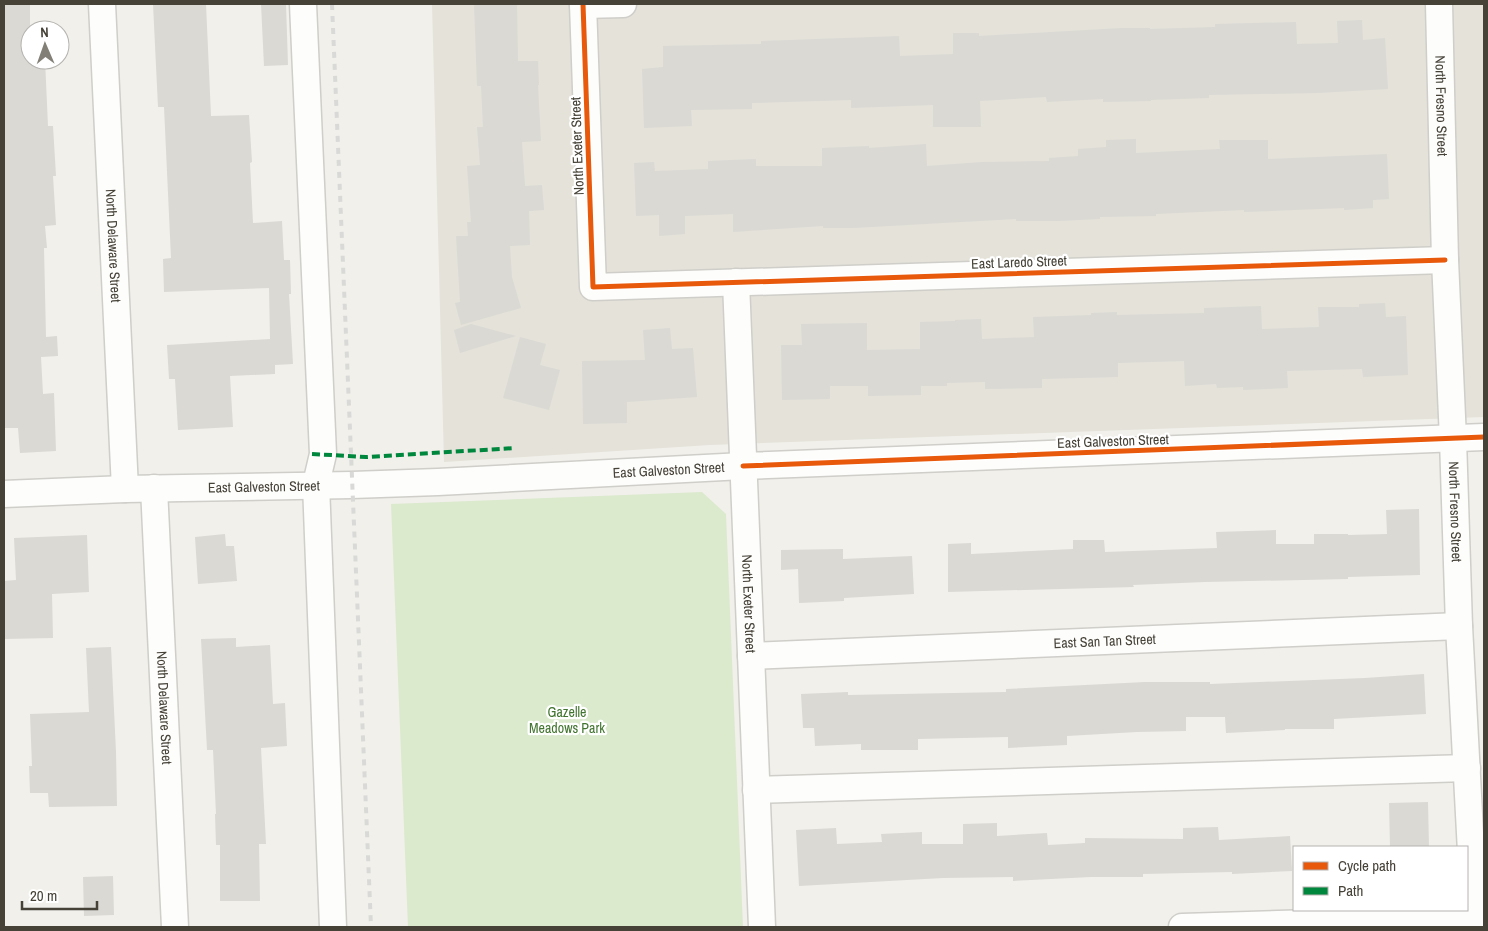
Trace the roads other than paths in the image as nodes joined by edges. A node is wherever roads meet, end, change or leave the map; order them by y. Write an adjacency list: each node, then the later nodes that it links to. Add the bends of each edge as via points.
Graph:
1 (102, 4): 14 (street, North Delaware Street)
2 (303, 4): 12 (street, via 323,454)
3 (583, 4): 4 (street); 8 (street, North Exeter Street)
4 (623, 4)
5 (1439, 4): 6 (street, North Fresno Street)
6 (1445, 260): 7 (street, East Laredo Street); 10 (street, North Fresno Street)
7 (736, 282): 8 (street, East Laredo Street); 11 (street, North Exeter Street)
8 (593, 287)
9 (1484, 437): 10 (street, East Galveston Street)
10 (1453, 439): 11 (street, East Galveston Street); 16 (street, North Fresno Street)
11 (744, 466): 12 (street, East Galveston Street, via 438,482); 17 (street, North Exeter Street)
12 (316, 484): 13 (street, East Galveston Street); 22 (street)
13 (154, 488): 14 (street, East Galveston Street); 21 (street, North Delaware Street)
14 (125, 489): 15 (street, East Galveston Street)
15 (4, 494)
16 (1459, 626): 17 (street, East San Tan Street); 18 (street, North Fresno Street)
17 (751, 656): 19 (street, North Exeter Street)
18 (1467, 768): 19 (street); 20 (street, North Fresno Street)
19 (756, 790): 23 (street, North Exeter Street)
20 (1474, 923): 24 (street)
21 (175, 927)
22 (333, 927)
23 (762, 927)
24 (1182, 927)

